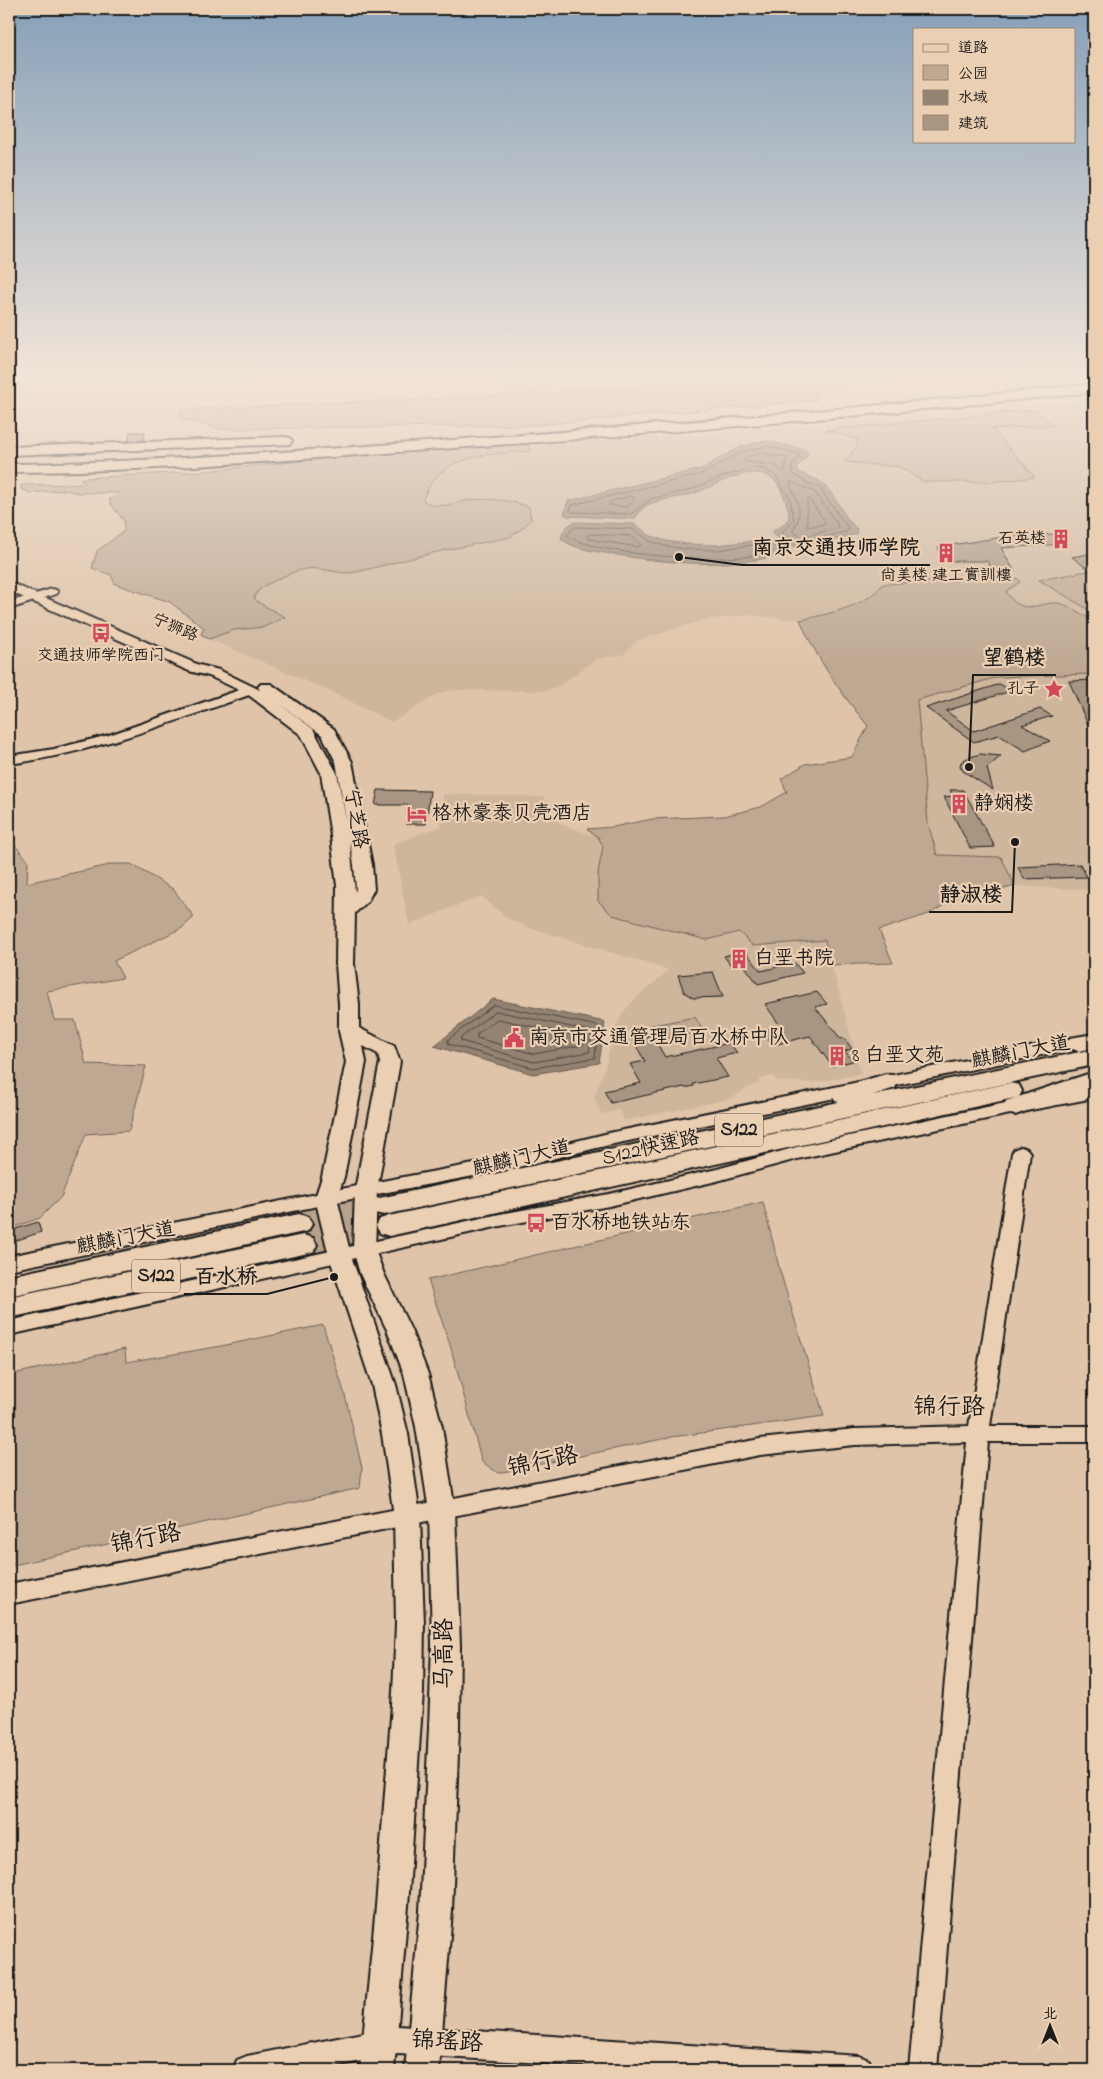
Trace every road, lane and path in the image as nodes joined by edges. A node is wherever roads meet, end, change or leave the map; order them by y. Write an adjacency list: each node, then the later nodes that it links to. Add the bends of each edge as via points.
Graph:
1 (9, 573): 3 (main road, 宁狮路)
2 (9, 586): 4 (main road, 宁狮路)
3 (52, 592): 4 (street); 7 (main road, 宁狮路, via 251,679 275,692)
4 (37, 598): 5 (street); 6 (main road, 宁狮路)
5 (9, 606)
6 (250, 690): 7 (main road, 宁狮路); 8 (street, via 114,738)
7 (314, 729): 9 (main road, 宁芝路, via 329,773 346,886 345,964)
8 (9, 760)
9 (349, 1031): 20 (main road, 宁芝路, via 356,1062); 21 (main road, via 386,1051 390,1062)
10 (1090, 1045): 13 (street, 麒麟门大道); 16 (highway, S122快速路 / S122)
11 (1094, 1072): 19 (highway, S122快速路 / S122)
12 (1094, 1080): 15 (highway)
13 (886, 1082): 16 (highway); 21 (street, 麒麟门大道, via 609,1139 506,1164)
14 (1094, 1094): 15 (street)
15 (1015, 1107): 17 (street)
16 (739, 1130): 21 (highway, S122快速路 / S122)
17 (797, 1153): 19 (highway); 22 (street, via 608,1200)
18 (1021, 1153): 28 (street)
19 (644, 1170): 21 (highway, S122快速路 / S122)
20 (326, 1198): 21 (street, 麒麟门大道); 22 (main road); 23 (street, 麒麟门大道)
21 (380, 1207): 22 (main road)
22 (352, 1253): 26 (street); 29 (main road, 马高路, via 372,1274 416,1374 429,1427); 30 (main road, 马高路, via 395,1434)
23 (9, 1263)
24 (9, 1286): 25 (highway, S122, via 301,1234)
25 (9, 1308)
26 (9, 1328)
27 (1094, 1434): 28 (street, 锦行路)
28 (978, 1435): 29 (street, 锦行路, via 855,1437 760,1447); 37 (street)
29 (442, 1511): 30 (street, 锦行路); 32 (main road, 马高路, via 446,1645 444,1727 436,1911)
30 (407, 1516): 31 (street, 锦行路); 33 (main road, 马高路, via 408,1692)
31 (9, 1594)
32 (424, 2040): 33 (street, 锦瑶路, via 398,2040); 35 (main road, 马高路); 36 (street, 锦瑶路)
33 (378, 2057): 34 (street, 锦瑶路)
34 (247, 2070)
35 (422, 2070)
36 (859, 2070)
37 (923, 2070)

